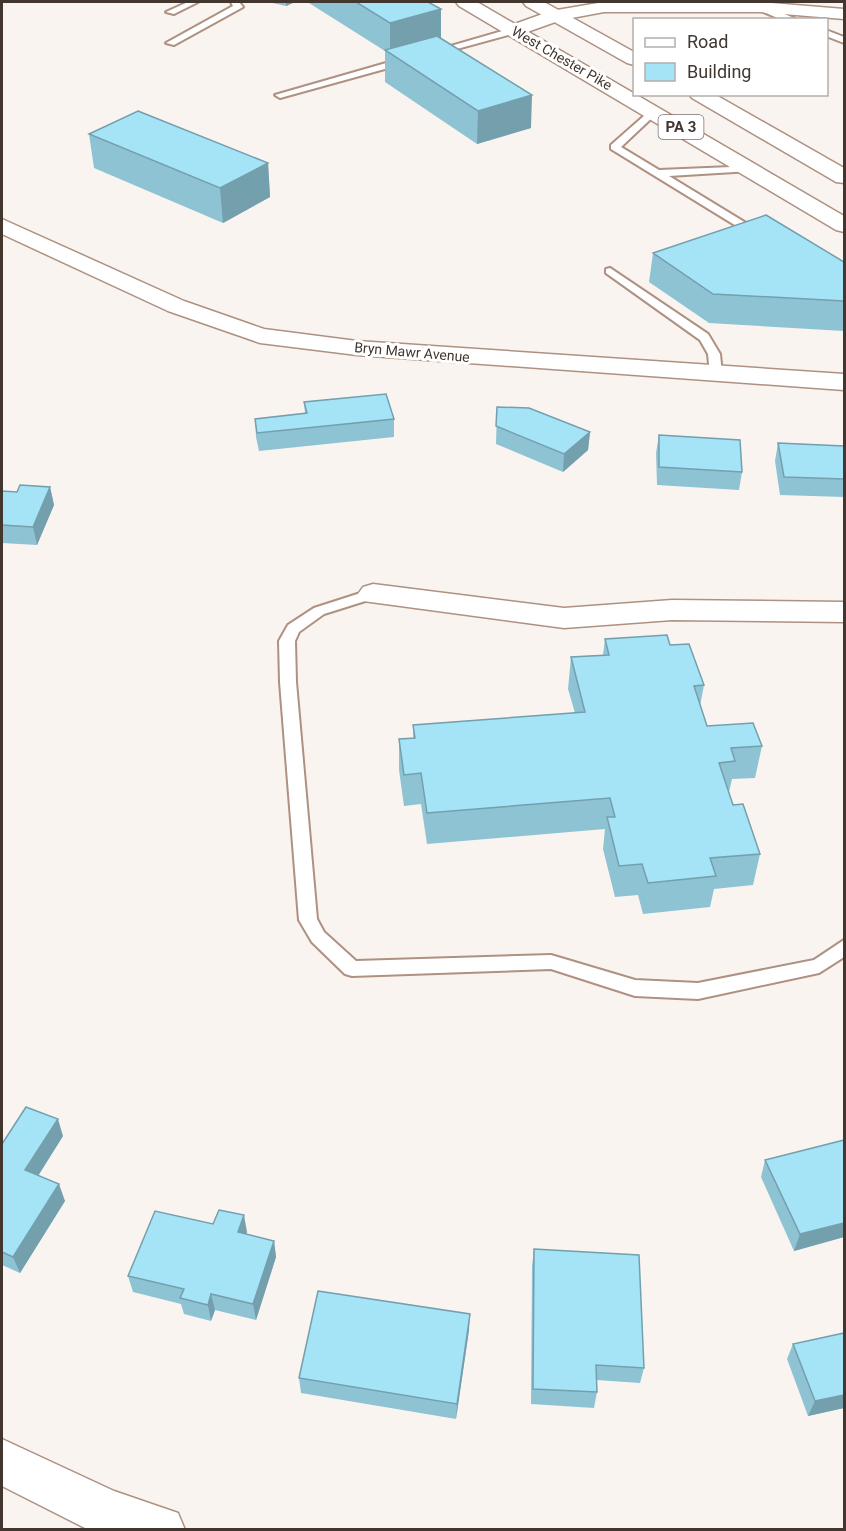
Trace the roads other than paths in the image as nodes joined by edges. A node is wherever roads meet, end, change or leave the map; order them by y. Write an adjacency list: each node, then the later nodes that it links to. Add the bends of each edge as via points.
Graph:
1 (194, 2): 6 (lane)
2 (235, 2): 13 (lane, via 238,7)
3 (465, 2): 10 (main road, West Chester Pike / PA 3)
4 (532, 2): 8 (main road)
5 (759, 4): 7 (main road); 8 (main road, via 612,7); 9 (lane)
6 (171, 12)
7 (844, 14)
8 (557, 15): 10 (main road); 16 (main road)
9 (787, 18)
10 (516, 30): 14 (lane); 19 (main road, West Chester Pike / PA 3)
11 (828, 34): 12 (lane)
12 (844, 40)
13 (171, 43)
14 (426, 55)
15 (415, 58): 17 (lane)
16 (633, 58)
17 (280, 95)
18 (702, 96): 22 (main road, PA 3)
19 (653, 111): 20 (main road, West Chester Pike / PA 3); 21 (lane, via 615,147)
20 (751, 168): 21 (lane); 24 (main road, West Chester Pike / PA 3)
21 (657, 172): 23 (lane)
22 (844, 177)
23 (742, 225)
24 (844, 225)
25 (2, 226): 27 (main road, Bryn Mawr Avenue, via 176,306 260,336 346,347)
26 (610, 271): 27 (lane, via 704,337 716,357)
27 (716, 374): 28 (main road, Bryn Mawr Avenue)
28 (844, 382)
29 (373, 594): 30 (main road, via 564,618 672,610); 31 (lane, via 319,611 292,629 287,641 308,920 318,937 352,969 551,962 635,988 698,991 819,966)
30 (844, 612)
31 (844, 947)
32 (2, 1462): 33 (main road, via 107,1513)
33 (161, 1530)

